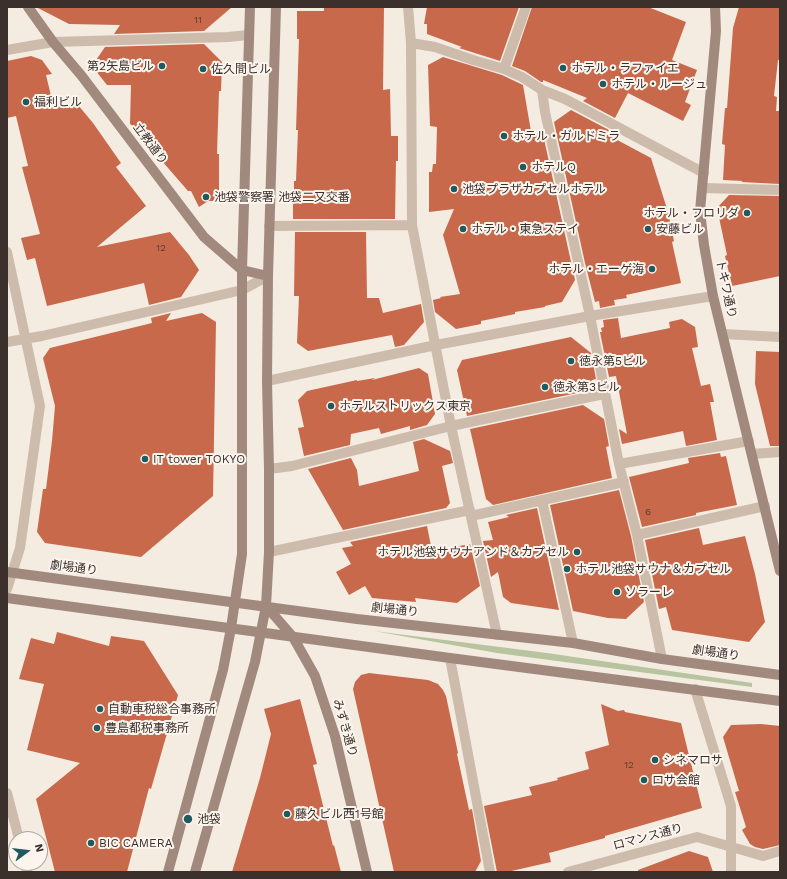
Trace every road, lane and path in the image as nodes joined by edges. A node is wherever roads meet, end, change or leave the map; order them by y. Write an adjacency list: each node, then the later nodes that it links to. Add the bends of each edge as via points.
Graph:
1 (28, 7): 8 (street, 立教通り)
2 (250, 7): 7 (street)
3 (276, 7): 17 (street)
4 (408, 7): 9 (street)
5 (526, 7): 11 (street)
6 (715, 7): 13 (street, トキワ通り, via 716,31)
7 (249, 35): 8 (street); 19 (street)
8 (52, 42): 10 (street); 19 (street, 立教通り, via 81,75 204,237)
9 (411, 43): 11 (street, via 435,47); 16 (street)
10 (7, 50)
11 (504, 69): 12 (street)
12 (542, 90): 13 (street, via 565,99); 23 (street)
13 (704, 173): 14 (street, トキワ通り)
14 (702, 188): 15 (street); 22 (street, トキワ通り, via 700,211)
15 (780, 190)
16 (412, 225): 17 (street); 28 (street)
17 (269, 226): 20 (street)
18 (7, 252): 26 (street)
19 (242, 270): 20 (street, 立教通り); 21 (street)
20 (268, 276): 21 (street); 29 (street)
21 (242, 290): 26 (street); 48 (street, via 242,554)
22 (713, 296): 23 (street); 24 (street, トキワ通り)
23 (590, 316): 28 (street); 30 (street)
24 (723, 334): 25 (street); 32 (street, トキワ通り)
25 (780, 337)
26 (26, 338): 27 (street); 45 (street, via 40,406 20,548)
27 (7, 342)
28 (436, 345): 29 (street); 31 (street)
29 (267, 381): 36 (street)
30 (604, 394): 31 (street); 35 (street)
31 (451, 426): 36 (street, via 292,466); 40 (street)
32 (748, 441): 34 (street, トキワ通り); 35 (street)
33 (780, 452): 34 (street)
34 (752, 454): 39 (street, トキワ通り)
35 (619, 464): 37 (street)
36 (269, 469): 42 (street)
37 (624, 482): 38 (street); 41 (street)
38 (542, 500): 40 (street); 54 (street)
39 (764, 506): 41 (street); 43 (street, トキワ通り)
40 (470, 513): 42 (street); 52 (street)
41 (637, 535): 56 (street)
42 (269, 552): 49 (street)
43 (778, 556): 44 (street, トキワ通り)
44 (780, 571)
45 (10, 573): 46 (street); 48 (street, 劇場通り)
46 (7, 589)
47 (7, 598): 50 (street)
48 (235, 602): 49 (street, 劇場通り); 50 (street)
49 (266, 606): 51 (street); 52 (street, 劇場通り); 53 (street, みずき通り)
50 (231, 628): 51 (street); 64 (street, via 223,670)
51 (260, 632): 53 (street); 65 (street, via 255,662)
52 (497, 635): 54 (street, 劇場通り)
53 (293, 637): 55 (street); 66 (street, みずき通り, via 315,676 335,736)
54 (573, 643): 56 (street, 劇場通り)
55 (450, 658): 58 (street); 67 (street)
56 (662, 659): 57 (street, 劇場通り)
57 (780, 675)
58 (695, 689): 59 (street); 62 (street, via 731,806)
59 (780, 701)
60 (7, 793): 61 (street)
61 (17, 831)
62 (731, 847): 63 (street, ロマンス通り, via 763,856); 68 (street, ロマンス通り, via 697,837); 69 (street)
63 (780, 851)
64 (168, 872)
65 (195, 872)
66 (367, 872)
67 (490, 872)
68 (568, 872)
69 (731, 872)

